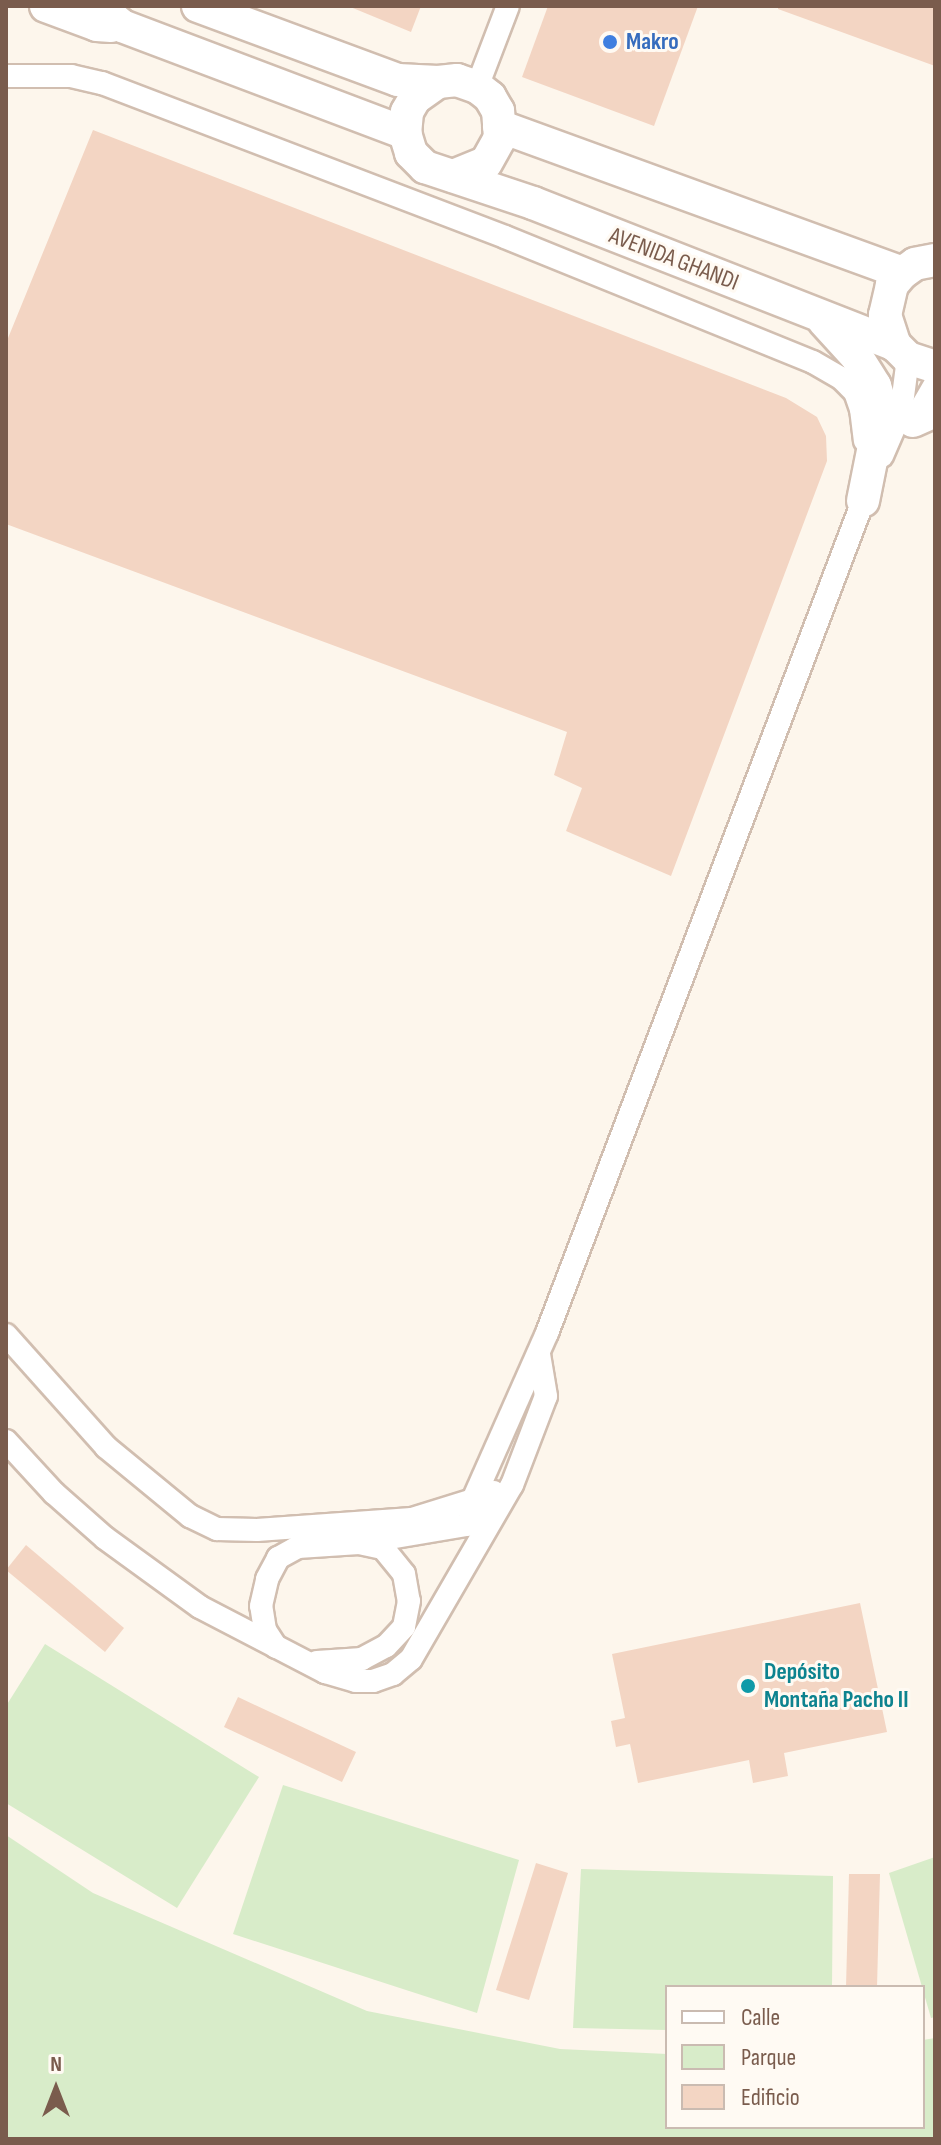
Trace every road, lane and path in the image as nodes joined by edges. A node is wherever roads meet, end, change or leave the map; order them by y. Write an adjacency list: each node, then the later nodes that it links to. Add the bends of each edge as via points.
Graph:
1 (46, 6): 5 (street, via 97,25)
2 (91, 6): 5 (street)
3 (198, 6): 7 (street, via 398,80)
4 (508, 6): 8 (street)
5 (122, 26): 10 (street)
6 (6, 76): 18 (street, via 71,76 102,83 813,362 855,392 861,409)
7 (438, 82): 8 (street, via 457,80); 10 (street, via 415,98)
8 (477, 87): 9 (street, via 498,111)
9 (499, 126): 11 (street, via 500,138 486,163); 13 (street)
10 (405, 133): 11 (street, via 411,153 425,167)
11 (453, 176): 14 (street, AVENIDA GHANDI)
12 (935, 260): 13 (street)
13 (902, 273): 15 (street, via 886,300 886,323)
14 (819, 315): 15 (street, AVENIDA GHANDI); 18 (street, via 857,357 879,399)
15 (912, 357): 18 (street, via 901,412)
16 (935, 384): 17 (street)
17 (924, 416): 18 (street)
18 (863, 499): 20 (street)
19 (6, 1335): 21 (street, via 106,1447 190,1516 217,1529 412,1519 473,1500)
20 (538, 1353): 21 (street); 25 (street, via 546,1396 512,1485 411,1659 373,1681 356,1681)
21 (523, 1388): 23 (street, via 523,1411 510,1455 489,1504 467,1525)
22 (6, 1441): 24 (street, via 105,1538 200,1607)
23 (359, 1543): 24 (street, via 298,1547 278,1558 261,1606 265,1630); 25 (street, via 383,1548 404,1574 409,1601 404,1627 386,1646 362,1659)
24 (276, 1647): 25 (street)
25 (304, 1661)

